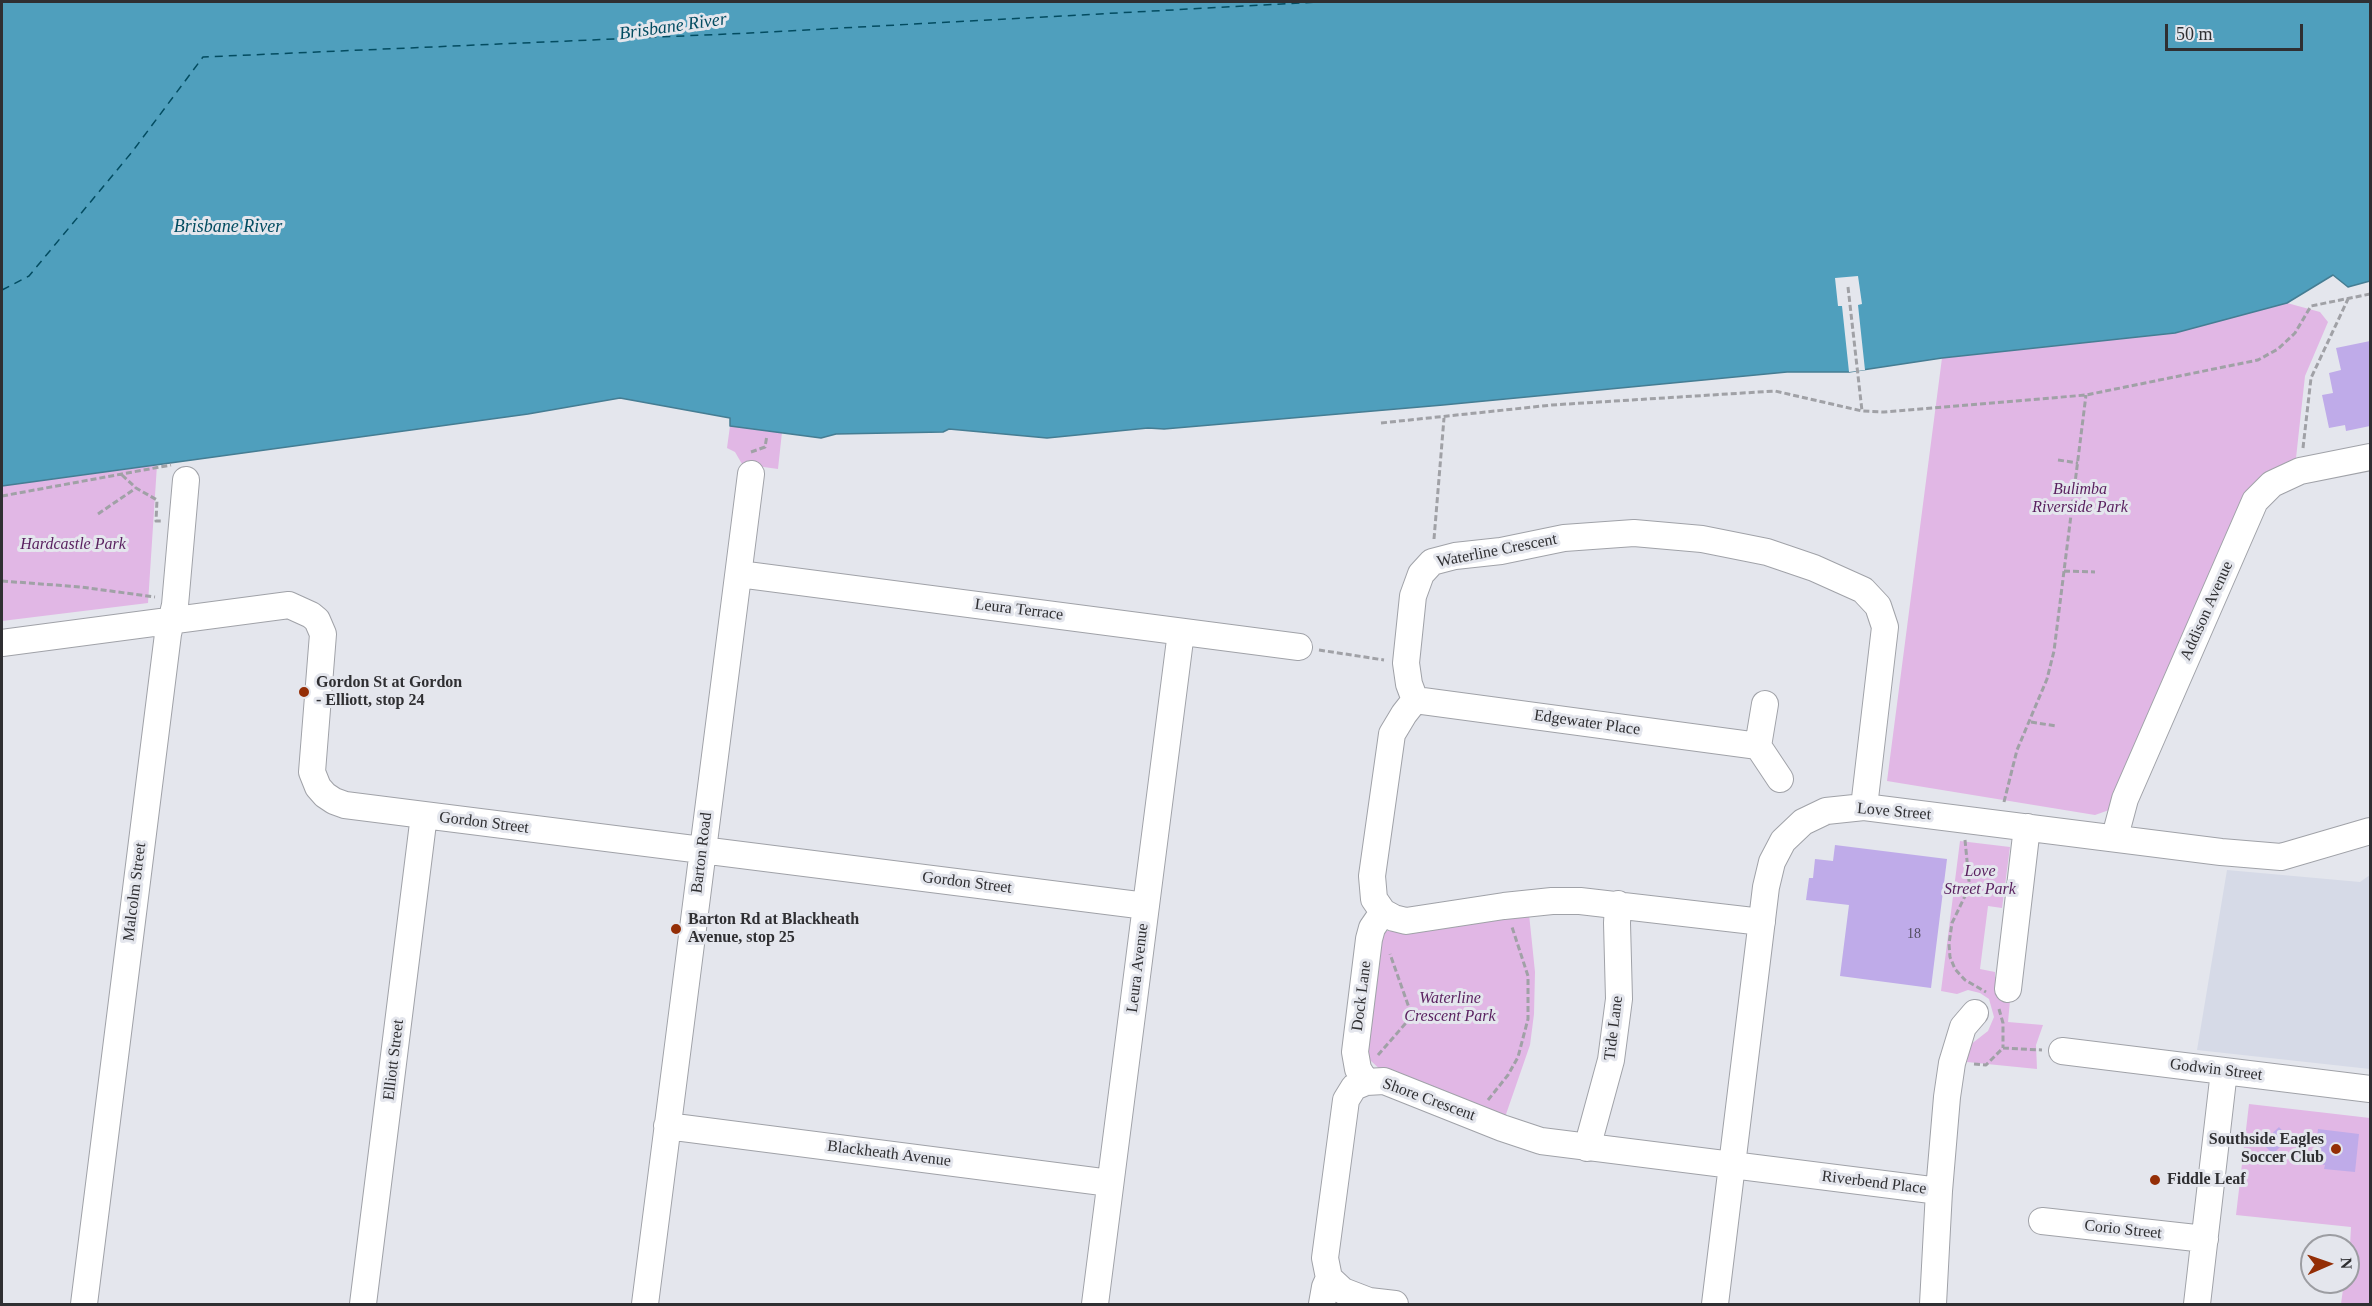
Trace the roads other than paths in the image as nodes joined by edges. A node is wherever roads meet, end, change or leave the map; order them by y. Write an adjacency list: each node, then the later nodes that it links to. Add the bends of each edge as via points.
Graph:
1 (2370, 457): 17 (street, Addison Avenue, via 2300,471 2272,484 2255,501 2125,799)
2 (751, 474): 4 (street, Barton Road)
3 (186, 480): 5 (street, Malcolm Street, via 175,605)
4 (739, 574): 6 (street, Leura Terrace); 18 (street, Barton Road)
5 (166, 609): 7 (street, Gordon Street); 14 (street, Gordon Street, via 289,605 311,615 320,626 324,642 312,772 318,788 345,805); 35 (street, Malcolm Street, via 168,634)
6 (1181, 632): 8 (street, Leura Terrace); 20 (street, Leura Avenue)
7 (2, 643)
8 (1299, 647)
9 (1415, 700): 11 (street, Edgewater Place); 13 (street, Waterline Crescent, via 1406,663 1413,596 1421,574 1432,562 1564,538 1634,533 1702,538 1767,552 1863,590 1878,606 1885,627); 21 (street, via 1392,734 1372,876 1374,899)
10 (1765, 704): 11 (street)
11 (1758, 746): 12 (street)
12 (1780, 779)
13 (1864, 807): 15 (street, Love Street); 22 (street, Love Street, via 1841,808 1814,816 1783,841 1772,862)
14 (424, 815): 18 (street, Gordon Street); 36 (street, Elliott Street)
15 (2027, 827): 17 (street, Love Street); 31 (street, Riverbend Place, via 1993,1000 1963,1026 1952,1063)
16 (2370, 831): 17 (street, Love Street, via 2281,857)
17 (2116, 839)
18 (702, 850): 20 (street, Gordon Street); 27 (street, Barton Road)
19 (1618, 904): 21 (street, via 1552,901 1406,921); 22 (street); 28 (street, Tide Lane, via 1619,999 1611,1060)
20 (1146, 906): 30 (street, Leura Avenue)
21 (1383, 912): 25 (street, Dock Lane, via 1369,939 1355,1052)
22 (1762, 922): 29 (street, Love Street)
23 (2062, 1052): 24 (street, Godwin Street)
24 (2224, 1071): 26 (street, Godwin Street); 33 (street)
25 (1364, 1078): 28 (street, Shore Crescent, via 1384,1081 1541,1141); 34 (street, Shore Crescent, via 1346,1100 1325,1258)
26 (2370, 1089)
27 (667, 1126): 30 (street, Blackheath Avenue); 37 (street, Barton Road)
28 (1587, 1148): 29 (street, Shore Crescent)
29 (1732, 1166): 31 (street, Riverbend Place); 41 (street, Love Street)
30 (1110, 1183): 38 (street, Leura Avenue)
31 (1939, 1191): 42 (street)
32 (2042, 1221): 33 (street, Corio Street)
33 (2205, 1239): 43 (street)
34 (1329, 1278): 39 (street, Shore Crescent); 40 (street, via 1343,1291)
35 (84, 1305)
36 (363, 1305)
37 (645, 1305)
38 (1095, 1305)
39 (1322, 1305)
40 (1395, 1305)
41 (1714, 1305)
42 (1933, 1305)
43 (2197, 1305)

